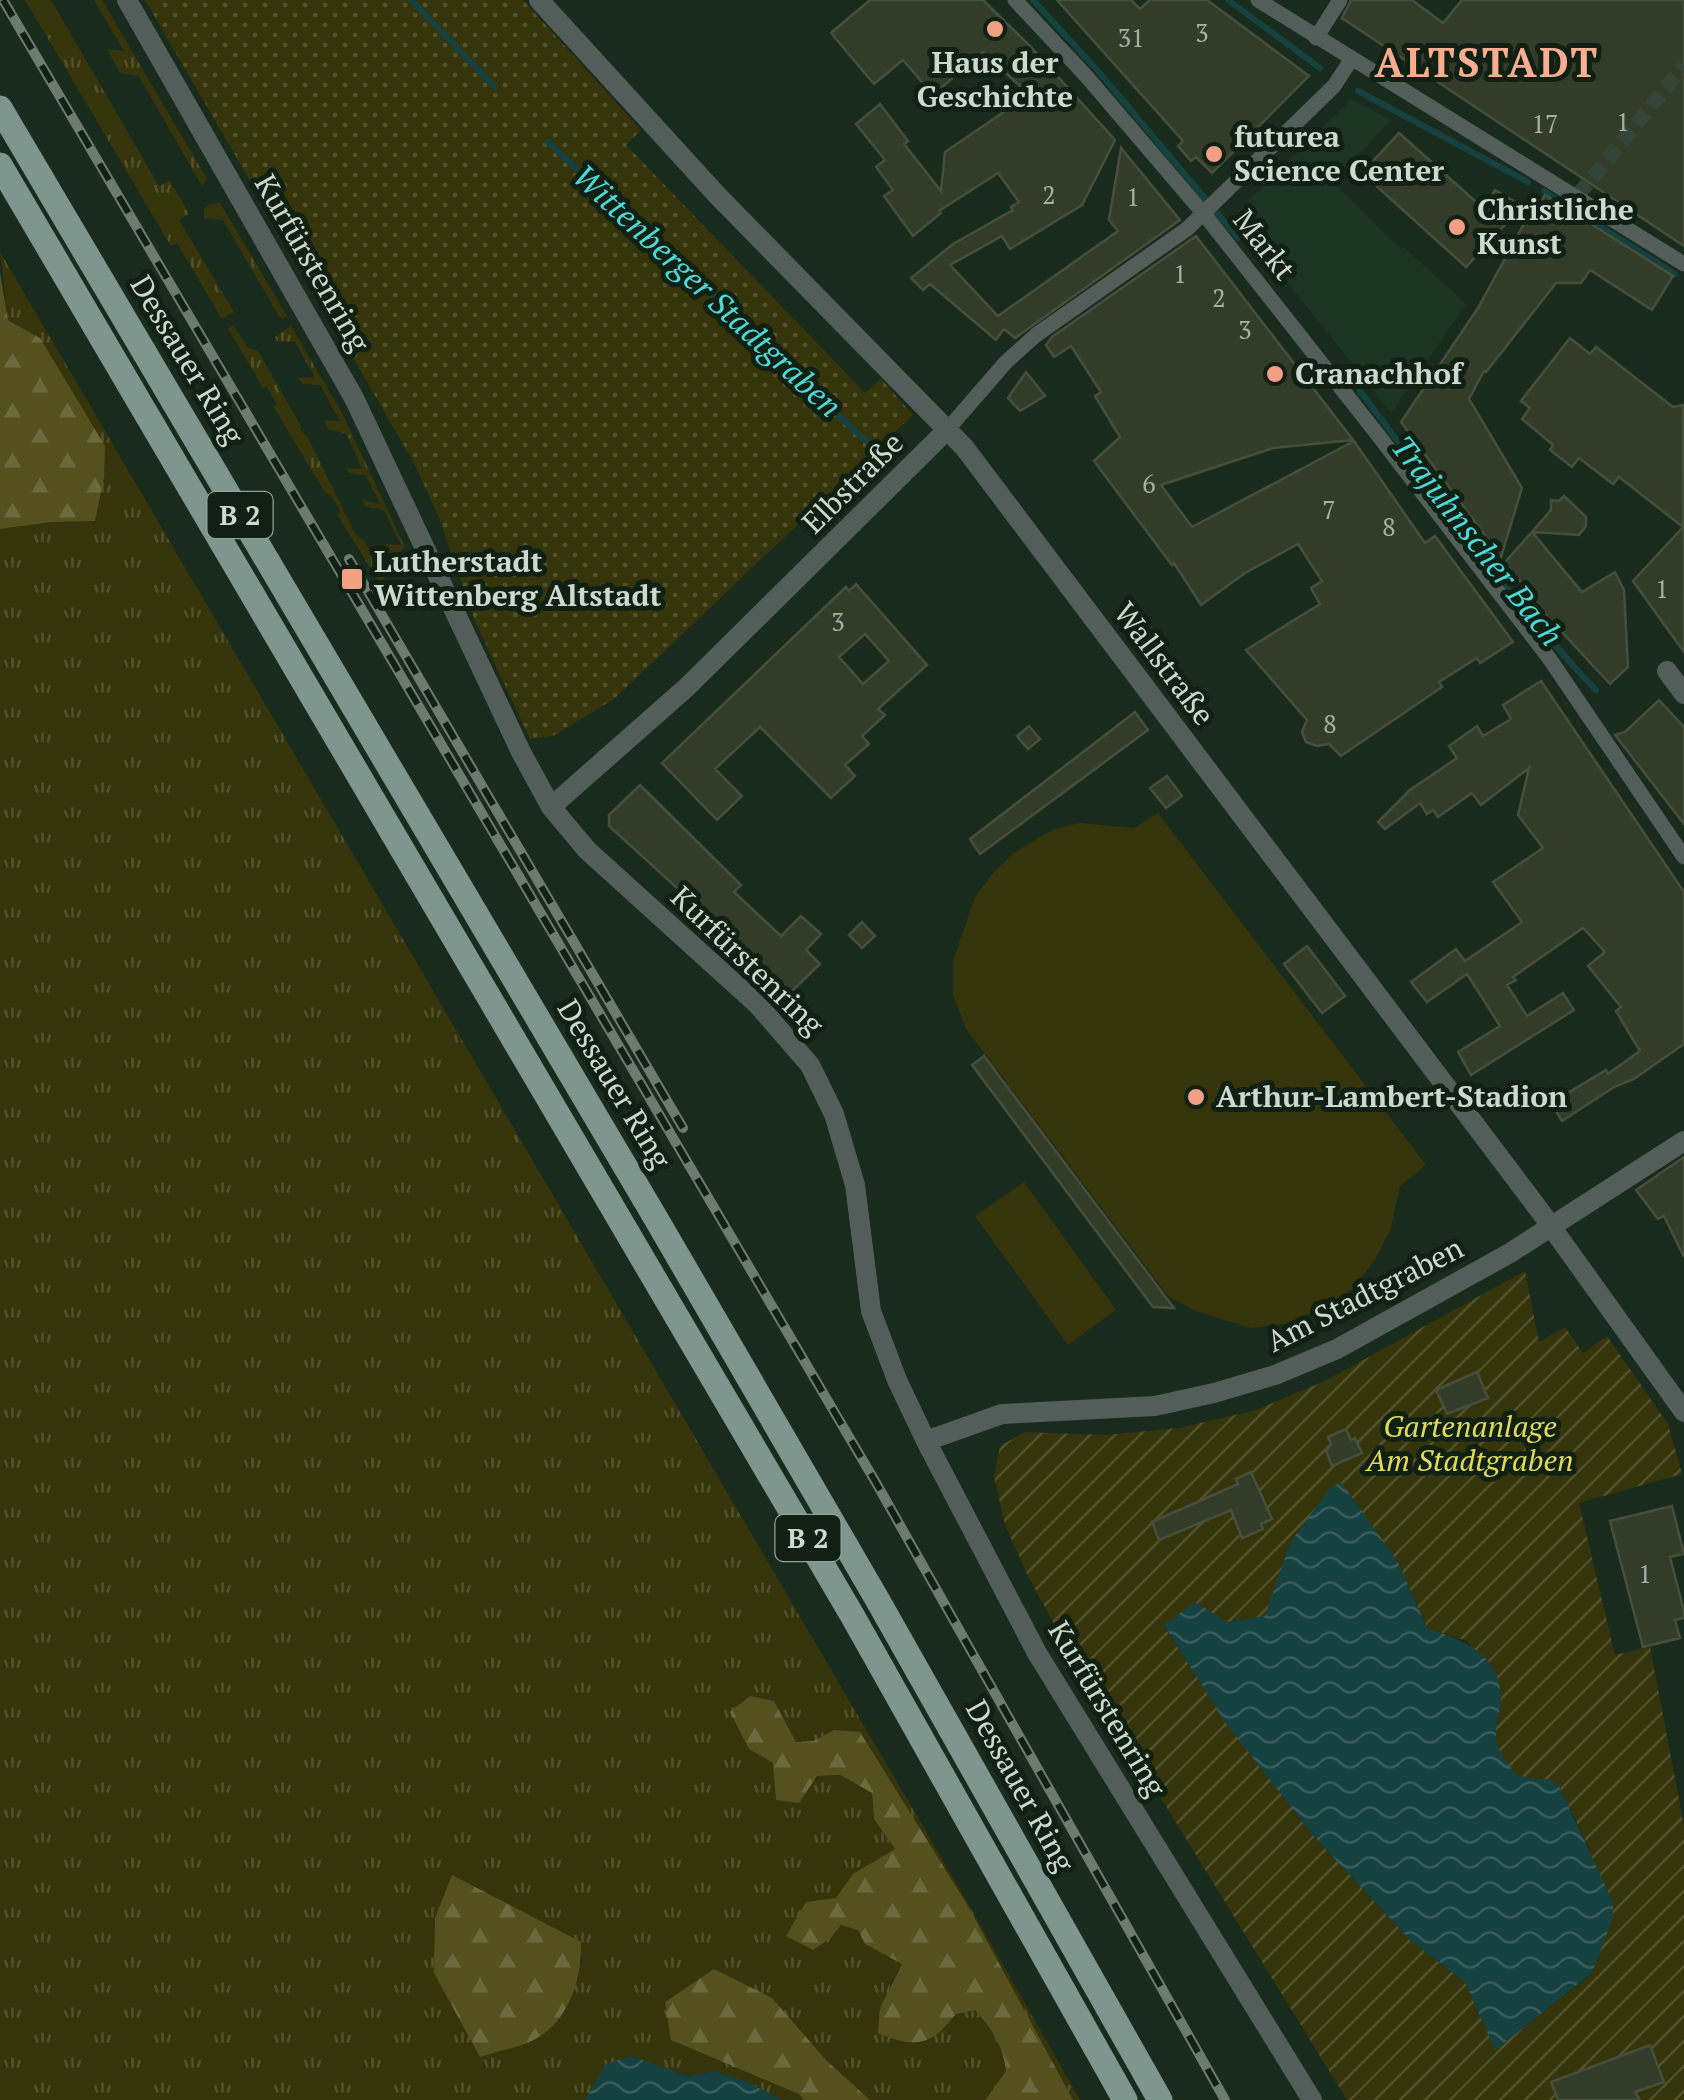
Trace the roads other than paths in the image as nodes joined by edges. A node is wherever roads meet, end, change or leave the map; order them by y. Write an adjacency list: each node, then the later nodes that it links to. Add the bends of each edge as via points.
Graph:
1 (127, 0): 17 (street, Kurfürstenring, via 338,368)
2 (540, 0): 14 (street, Wallstraße, via 691,168)
3 (1015, 0): 10 (street)
4 (1258, 0): 6 (street)
5 (1340, 0): 6 (street)
6 (1316, 38): 7 (street)
7 (1352, 60): 10 (street, Markt, via 1334,86); 11 (street)
8 (0, 108): 24 (main road, Dessauer Ring / B 2, via 878,1599)
9 (0, 165): 23 (main road, Dessauer Ring / B 2, via 852,1615)
10 (1210, 208): 12 (street, Markt); 14 (street, Elbstraße, via 1036,335)
11 (1684, 264)
12 (1266, 291): 13 (street); 18 (street, Markt, via 1549,658)
13 (1250, 302)
14 (947, 430): 17 (street, Elbstraße, via 687,687); 20 (street, Wallstraße)
15 (1666, 670): 16 (street)
16 (1684, 694)
17 (551, 807): 22 (street, Kurfürstenring, via 606,869 768,1014 810,1065 850,1166 870,1311)
18 (1684, 858)
19 (1684, 1141): 20 (street, Am Stadtgraben)
20 (1551, 1227): 21 (street, Wallstraße); 22 (street, Am Stadtgraben, via 1372,1330 1275,1376 1155,1406 1002,1414)
21 (1684, 1412)
22 (926, 1441): 25 (street, Kurfürstenring, via 1038,1653)
23 (1125, 2100)
24 (1160, 2100)
25 (1312, 2100)

